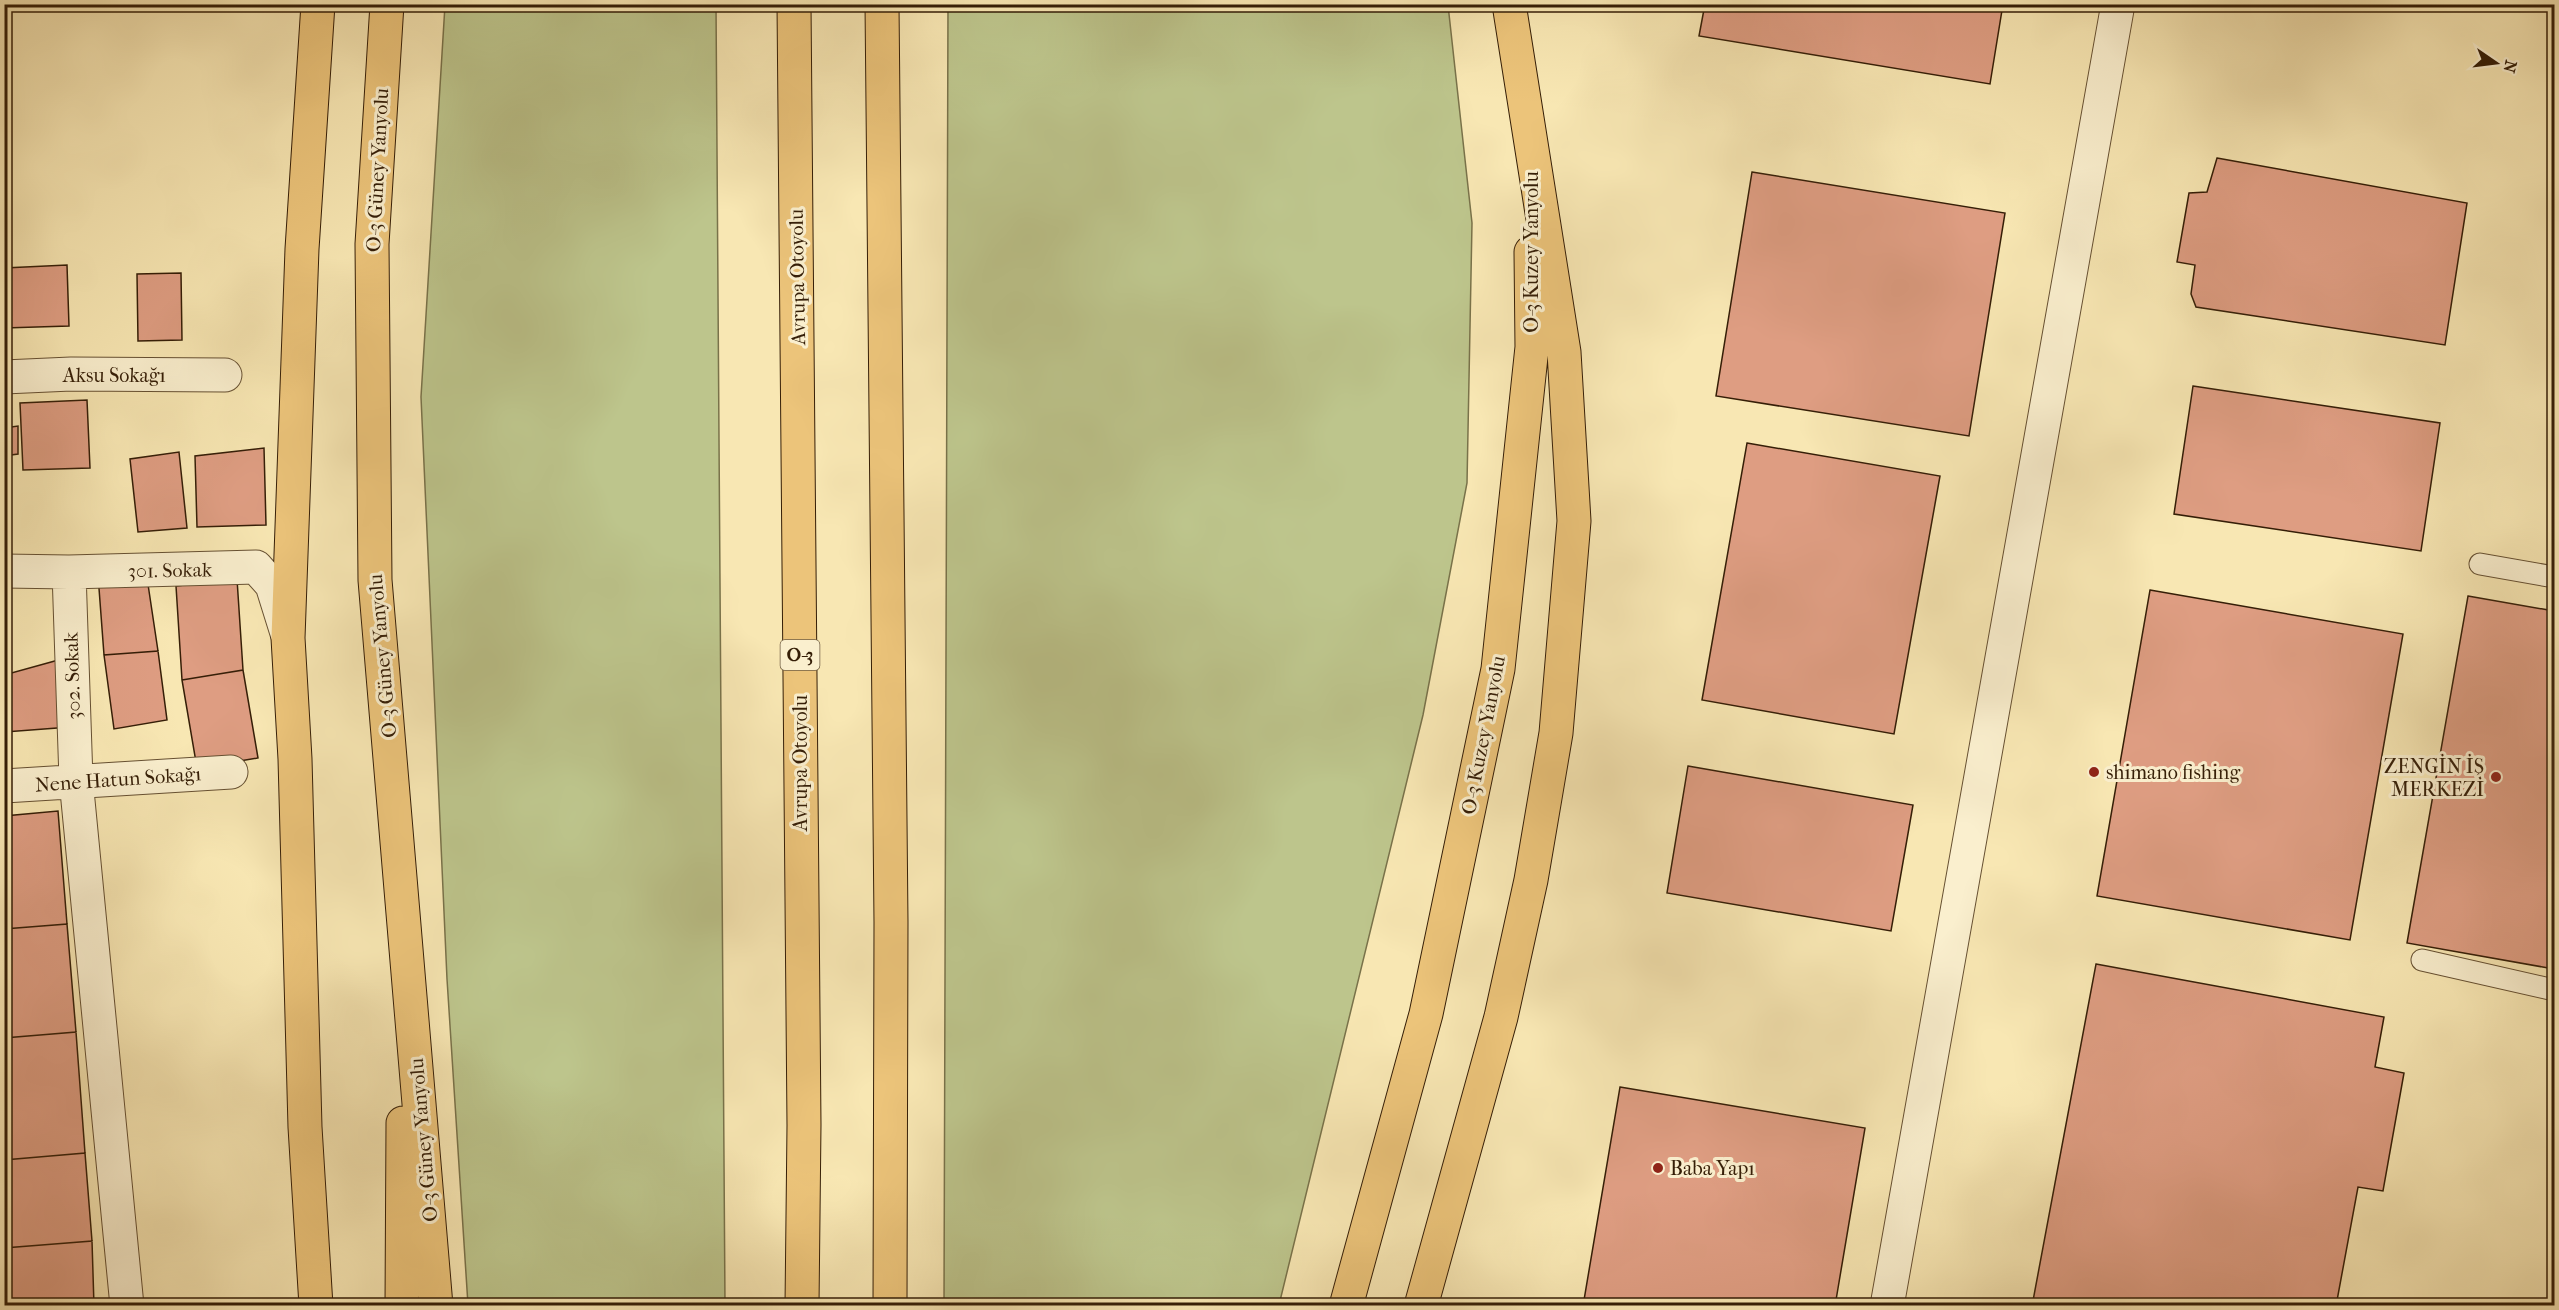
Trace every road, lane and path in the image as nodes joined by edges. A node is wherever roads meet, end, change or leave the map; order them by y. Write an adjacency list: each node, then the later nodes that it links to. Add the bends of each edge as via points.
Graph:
1 (318, 4): 14 (main road, via 302,249)
2 (387, 4): 18 (main road, O-3 Güney Yanyolu, via 372,244 375,580)
3 (794, 4): 25 (main road, Avrupa Otoyolu / O-3, via 804,1113)
4 (882, 4): 26 (main road, via 891,922)
5 (1509, 4): 7 (main road)
6 (2118, 4): 29 (street)
7 (1531, 151): 27 (main road, O-3 Kuzey Yanyolu, via 1532,347 1498,669 1426,1014); 28 (main road, via 1564,352 1574,521 1556,732 1531,880 1501,1017)
8 (225, 375): 9 (street, Aksu Sokağı)
9 (4, 377)
10 (2480, 564): 13 (lane)
11 (4, 572): 12 (street, 301. Sokak)
12 (69, 572): 14 (street, 301. Sokak, via 256,567 272,585); 16 (street, 302. Sokak)
13 (2554, 577)
14 (288, 638): 22 (main road, via 305,1127)
15 (231, 772): 16 (street, Nene Hatun Sokağı)
16 (76, 780): 17 (street, Nene Hatun Sokağı); 21 (street, 302. Sokak)
17 (4, 786)
18 (405, 923): 23 (main road); 24 (main road, O-3 Güney Yanyolu)
19 (2422, 960): 20 (lane)
20 (2554, 990)
21 (127, 1305)
22 (316, 1305)
23 (402, 1305)
24 (436, 1305)
25 (802, 1305)
26 (890, 1305)
27 (1346, 1305)
28 (1421, 1305)
29 (1887, 1305)

